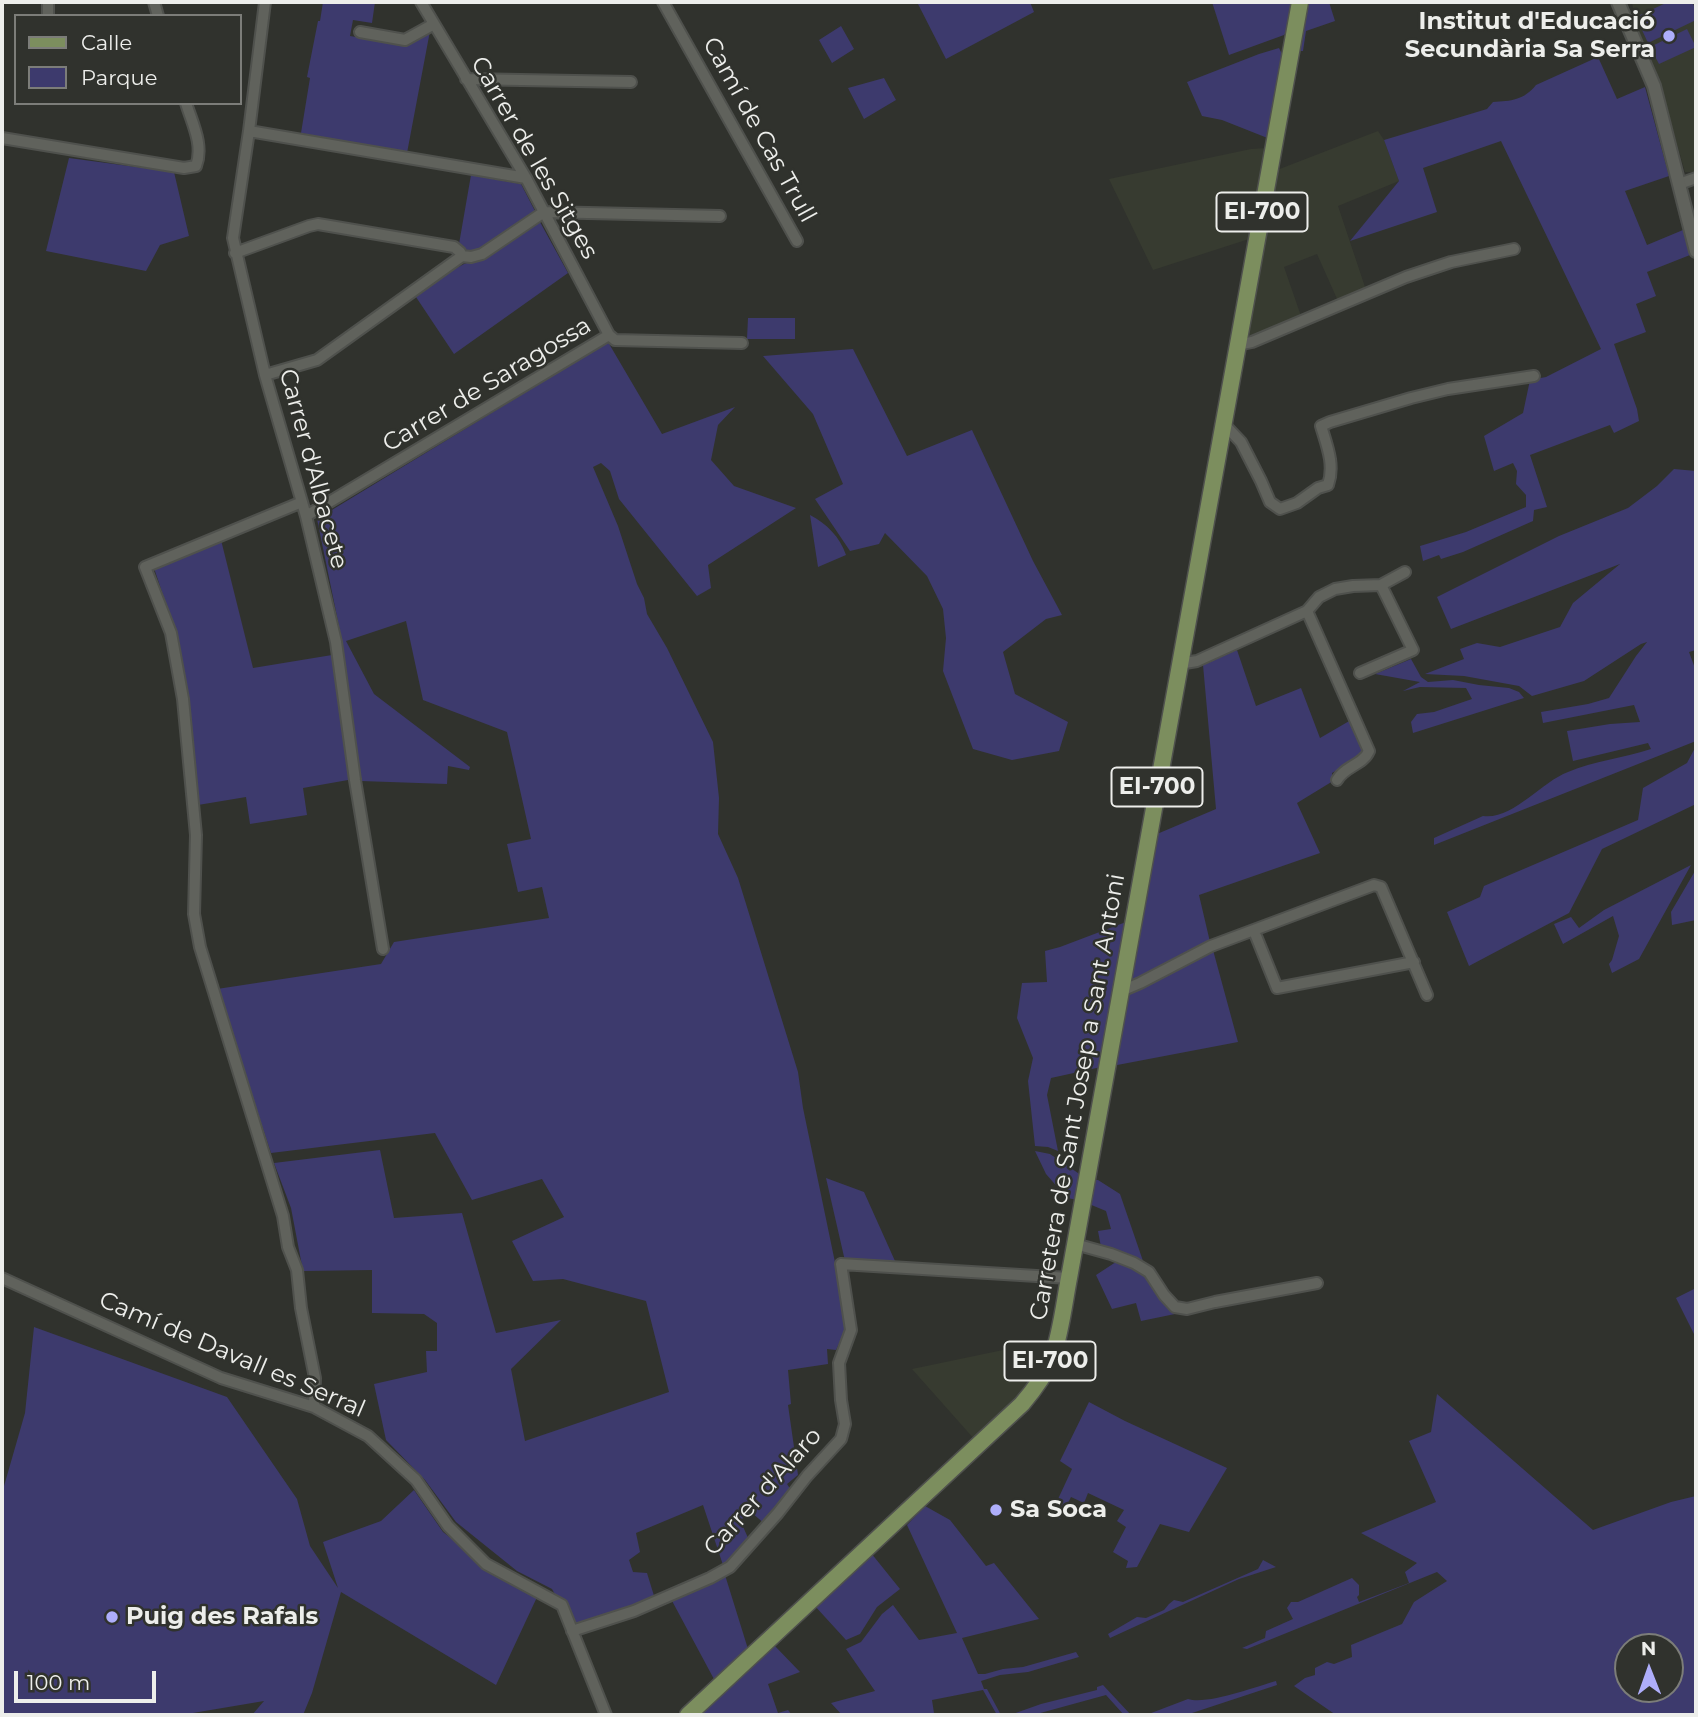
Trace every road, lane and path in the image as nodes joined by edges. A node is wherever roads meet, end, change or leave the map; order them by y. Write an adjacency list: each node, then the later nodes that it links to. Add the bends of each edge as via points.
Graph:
1 (265, 2): 11 (street, Carrer d'Albacete)
2 (421, 2): 6 (street, Carrer de les Sitges)
3 (663, 2): 18 (street, Camí de Cas Trull)
4 (1300, 2): 25 (main road, EI-700)
5 (1618, 2): 15 (street, via 1654,86)
6 (434, 24): 7 (street, via 405,40); 8 (street, Carrer de les Sitges)
7 (360, 32)
8 (466, 79): 9 (street); 13 (street, Carrer de les Sitges)
9 (631, 82)
10 (187, 105): 12 (street, via 200,157 196,166 184,169)
11 (249, 131): 13 (street); 21 (street, Carrer d'Albacete, via 233,238)
12 (2, 138)
13 (526, 178): 16 (street, Carrer de les Sitges)
14 (1696, 178): 15 (street)
15 (1679, 184): 20 (street)
16 (544, 212): 17 (street); 22 (street, via 482,254); 23 (street, Carrer de les Sitges)
17 (720, 216)
18 (797, 241)
19 (1514, 248): 25 (street, via 1406,277)
20 (1696, 251)
21 (235, 253): 22 (street, via 317,224 454,247); 26 (street, Carrer d'Albacete)
22 (462, 256): 26 (street, via 317,360)
23 (609, 335): 24 (street, Carrer de Saragossa, via 615,340); 30 (street, Carrer de Saragossa)
24 (742, 343)
25 (1237, 345): 28 (main road, EI-700)
26 (265, 375): 29 (street, Carrer d'Albacete)
27 (1534, 376): 28 (street, via 1448,389 1321,426 1331,462 1328,485 1280,509 1270,502 1241,442)
28 (1223, 423): 34 (main road, Carretera de Sant Josep a Sant Antoni / EI-700)
29 (302, 502): 30 (street, Carrer d'Albacete); 46 (street, via 145,567 171,633 183,699 195,835 194,915 200,947 297,1270 315,1378)
30 (306, 516): 38 (street, Carrer d'Albacete, via 339,655)
31 (1405, 572): 32 (street)
32 (1381, 585): 33 (street, via 1335,589 1319,597); 35 (street, via 1413,650)
33 (1307, 611): 34 (street, via 1197,661); 36 (street, via 1369,751 1366,759)
34 (1180, 662): 40 (main road, Carretera de Sant Josep a Sant Antoni / EI-700)
35 (1360, 673)
36 (1337, 779)
37 (1254, 930): 39 (street, via 1277,988); 39 (street, via 1374,885 1381,887); 40 (street)
38 (383, 949)
39 (1414, 962): 41 (street)
40 (1121, 989): 42 (main road, Carretera de Sant Josep a Sant Antoni / EI-700)
41 (1427, 995)
42 (1075, 1244): 44 (main road, Carretera de Sant Josep a Sant Antoni / EI-700); 45 (street, via 1134,1263 1149,1272 1175,1307 1187,1309)
43 (2, 1278): 46 (street, Camí de Davall es Serral, via 221,1378)
44 (1069, 1278): 47 (street, Carrer d'Alaro, via 841,1264 851,1330 839,1363 845,1424 841,1439 730,1567 634,1611); 49 (main road, Carretera de Sant Josep a Sant Antoni / EI-700, via 1052,1358 1022,1404)
45 (1317, 1283)
46 (314, 1407): 47 (street, Camí de Davall es Serral, via 368,1436 416,1480 448,1526 486,1564 562,1605)
47 (572, 1631): 48 (street, Camí de Davall es Serral)
48 (606, 1715)
49 (688, 1715)

